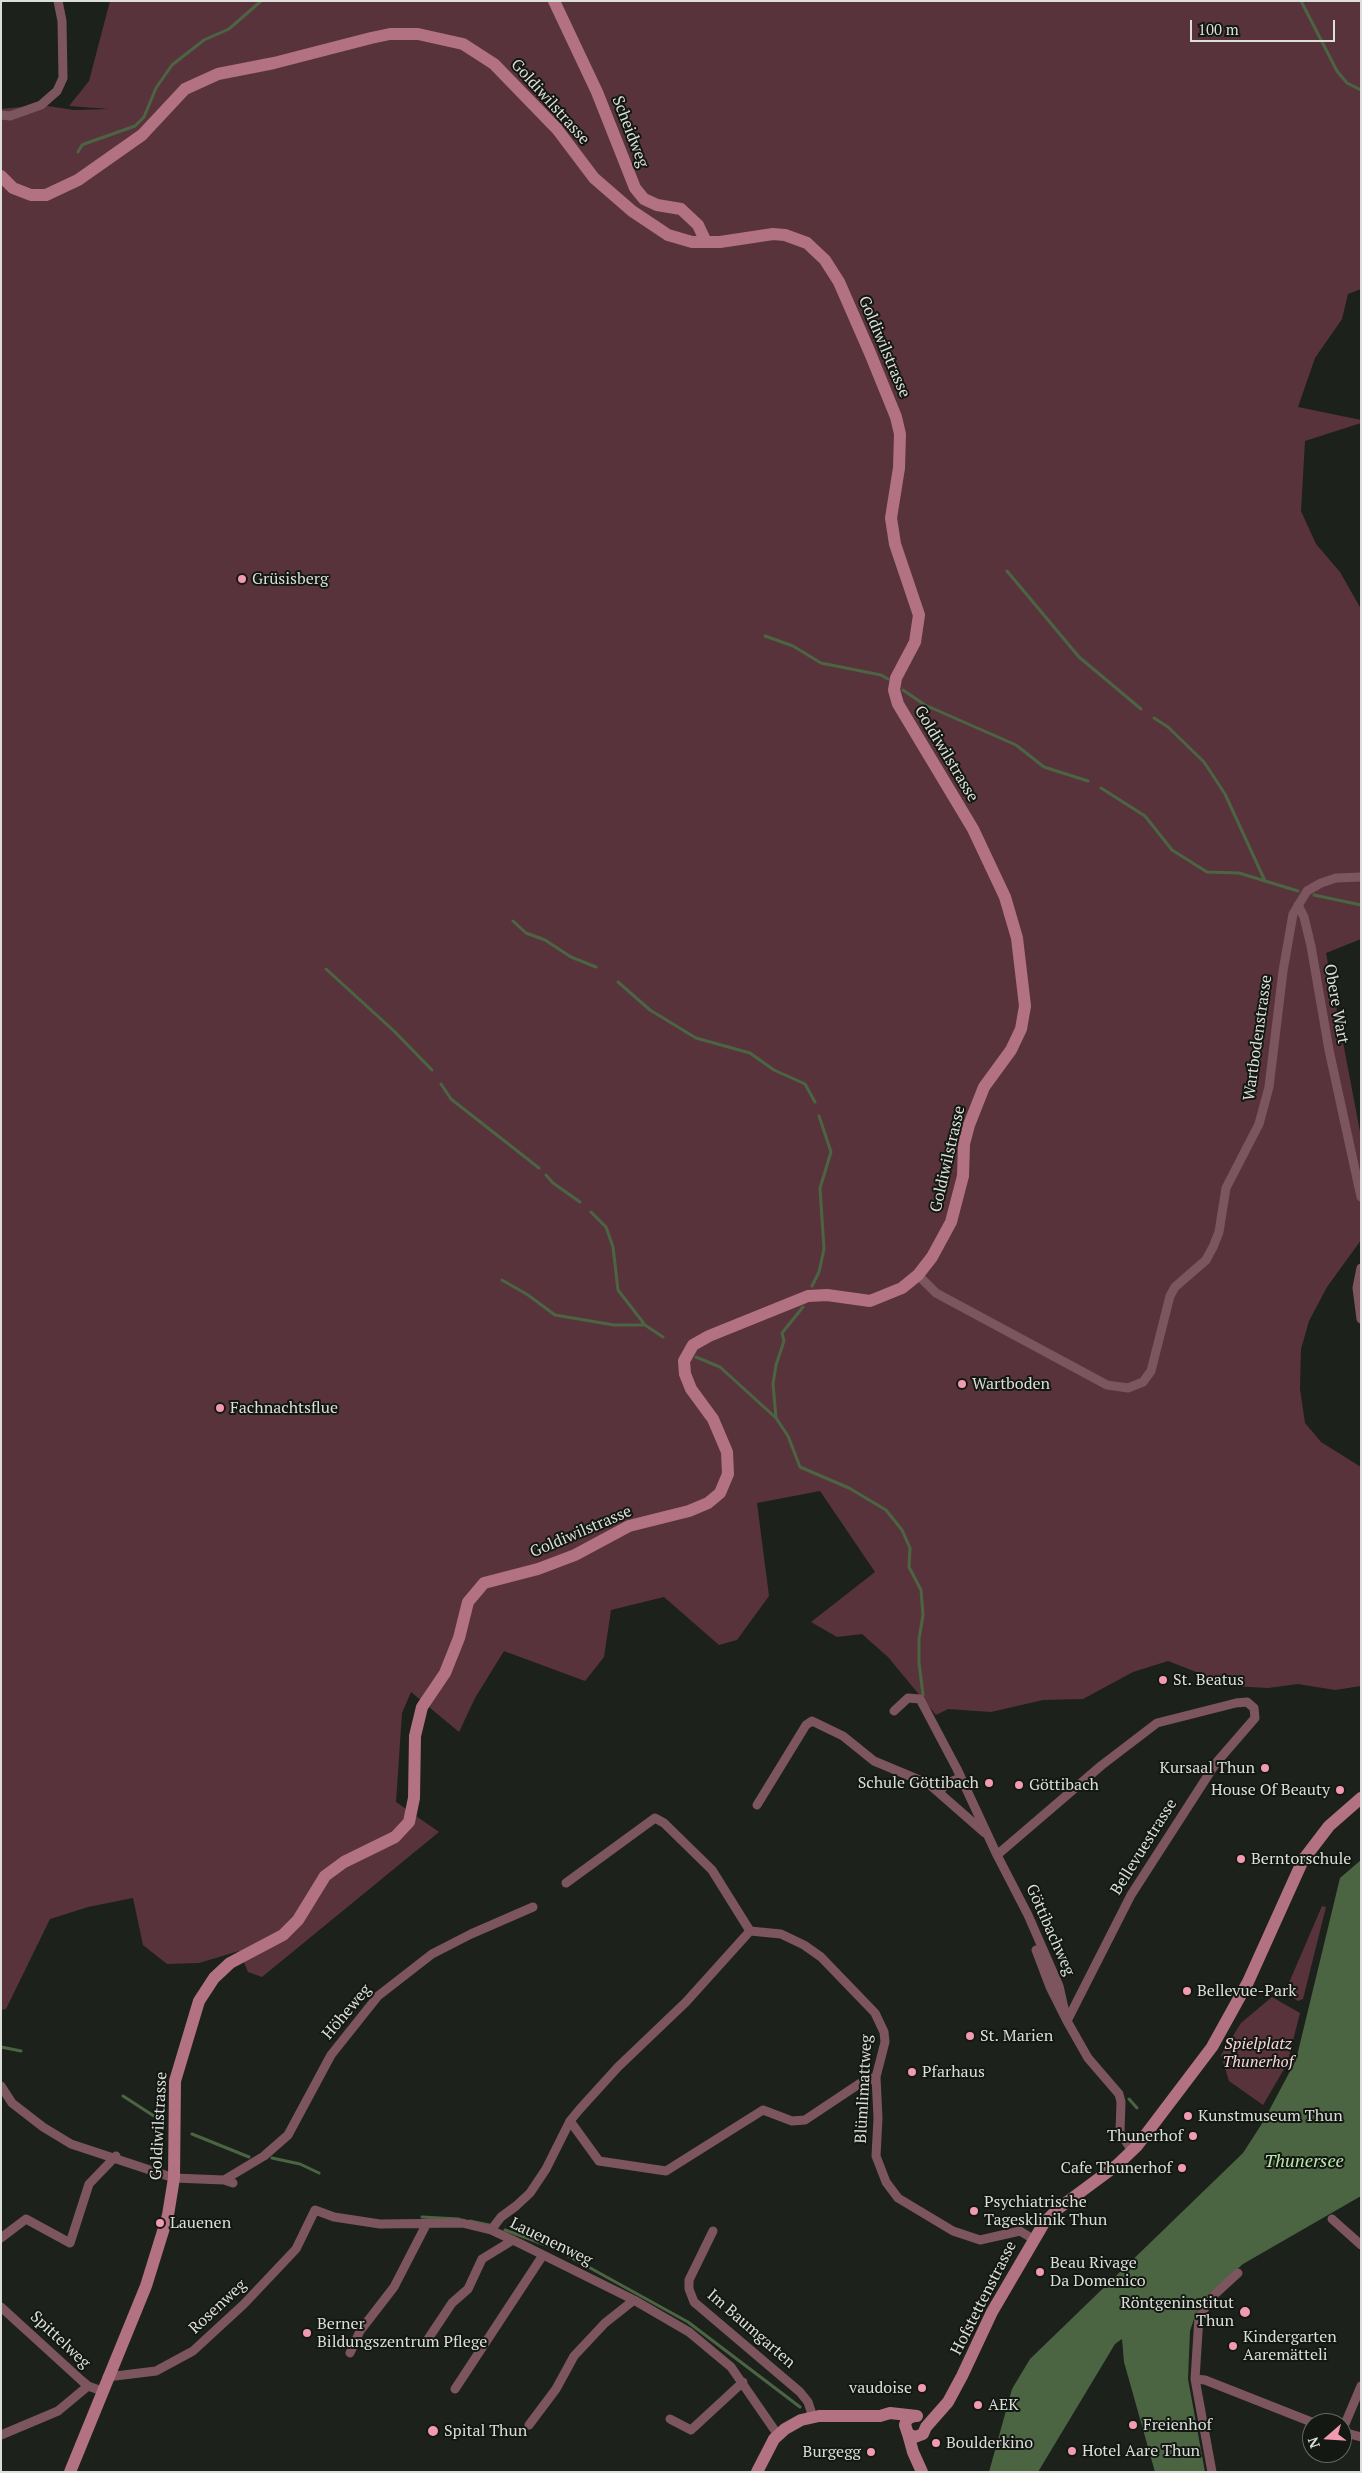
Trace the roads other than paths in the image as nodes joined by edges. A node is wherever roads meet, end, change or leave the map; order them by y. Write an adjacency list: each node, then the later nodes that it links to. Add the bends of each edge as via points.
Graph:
1 (58, 1): 3 (street, via 62,21 63,78 57,91 41,105 10,116)
2 (554, 1): 5 (street, Scheidweg, via 597,92 635,188 644,200 681,209 698,225)
3 (1, 115)
4 (1, 176): 5 (street, Goldiwilstrasse, via 13,188 31,195 46,195 78,180 142,135 185,89 218,74 390,34 418,34 454,41 479,53 522,91 594,178 632,211 668,235 692,242)
5 (706, 242): 10 (street, Goldiwilstrasse, via 785,234 807,243 830,267 859,326 900,434 900,459 891,518 895,544 919,615 916,642 896,678 894,690 898,704 973,829 1005,898 1017,938 1024,1006 1020,1029 1011,1050 984,1087 975,1106 964,1144 963,1176 951,1222)
6 (1361, 877): 7 (street, Wartbodenstrasse, via 1336,878 1321,883 1307,891)
7 (1298, 905): 8 (street, Obere Wart, via 1311,946 1329,1050); 10 (street, Wartbodenstrasse, via 1290,927 1269,1087 1259,1124 1226,1188 1214,1247 1206,1260 1175,1287 1170,1296 1151,1371 1143,1382 1128,1388 1107,1385 936,1293)
8 (1361, 1197)
9 (1361, 1268): 11 (street, via 1357,1288)
10 (918, 1275): 28 (street, Goldiwilstrasse, via 902,1288 870,1301 827,1295 808,1296 693,1345 684,1361 685,1374 691,1389 713,1419 728,1452 728,1474 720,1493 700,1507 629,1526 575,1555 484,1583 468,1602 445,1674 422,1707 415,1736 414,1798 409,1822 394,1837 344,1862 325,1876 283,1935 230,1963 214,1978 199,2001 175,2081)
11 (1361, 1319)
12 (894, 1711): 13 (street, Göttibachweg, via 908,1698 920,1699)
13 (960, 1778): 14 (street, via 946,1784); 17 (street, Göttibachweg)
14 (939, 1792): 16 (street, Göttibachweg, via 919,1778 874,1760 843,1736 812,1721 806,1725); 17 (street, Göttibachweg)
15 (1361, 1798): 26 (street, Hofstettenstrasse, via 1337,1818 1308,1853 1227,2024)
16 (757, 1805)
17 (986, 1833): 18 (street, Göttibachweg)
18 (997, 1855): 22 (street, Göttibachweg, via 1060,1986); 22 (street, Bellevuestrasse, via 1102,1765 1157,1723 1236,1703 1247,1702 1254,1708 1255,1718 1208,1775 1131,1895)
19 (566, 1883): 21 (street, via 655,1818 712,1870)
20 (533, 1907): 28 (street, Höheweg, via 432,1954 378,1996 331,2055 288,2134 264,2156 229,2181)
21 (750, 1931): 23 (street, Blümlimattweg, via 781,1934 804,1945 822,1957 870,2005 884,2032 884,2048); 25 (street)
22 (1067, 2021): 26 (street, Göttibachweg, via 1088,2058 1119,2094 1120,2132)
23 (876, 2077): 25 (street, via 859,2084 805,2120 792,2121 763,2110 666,2171 599,2160); 35 (street, Blümlimattweg, via 876,2156 886,2182 898,2198 953,2231 980,2240 1020,2231)
24 (1, 2086): 27 (street, via 12,2103 43,2127 71,2144)
25 (570, 2121): 32 (street, via 546,2169 530,2192)
26 (1132, 2151): 35 (street, Hofstettenstrasse, via 1054,2213)
27 (116, 2156): 28 (street); 34 (street, via 89,2184 70,2243 26,2220)
28 (174, 2178): 44 (street, Goldiwilstrasse, via 168,2215 146,2286)
29 (315, 2210): 31 (street, Lauenenweg, via 334,2218 380,2224); 44 (street, Rosenweg, via 296,2248 244,2304 192,2351 156,2371)
30 (1332, 2219): 37 (street)
31 (426, 2224): 32 (street, Lauenenweg, via 462,2223); 43 (street, via 394,2287 360,2331)
32 (491, 2230): 36 (street, Lauenenweg)
33 (713, 2231): 53 (street, Im Baumgarten, via 689,2280 694,2302 800,2392)
34 (1, 2238)
35 (1033, 2239): 56 (street, Hofstettenstrasse, via 992,2312 948,2402)
36 (513, 2240): 38 (street, Lauenenweg); 42 (street, via 482,2259 468,2289 452,2303)
37 (1361, 2245)
38 (543, 2255): 40 (street, Lauenenweg); 49 (street)
39 (1238, 2274): 45 (street, via 1213,2296 1199,2317)
40 (634, 2300): 46 (street, Lauenenweg, via 689,2332 718,2355); 57 (street, via 605,2323 574,2356 556,2389)
41 (1, 2306): 47 (street, Spittelweg)
42 (426, 2342)
43 (350, 2352)
44 (107, 2377): 50 (street, Goldiwilstrasse)
45 (1195, 2379): 54 (street, via 1205,2380); 64 (street)
46 (743, 2382): 55 (street, via 691,2430); 60 (street, Lauenenweg)
47 (88, 2386): 50 (street, Spittelweg); 59 (street, via 58,2411)
48 (1361, 2386): 51 (street)
49 (455, 2390)
50 (102, 2391): 62 (street, Goldiwilstrasse)
51 (1350, 2413)
52 (880, 2416): 53 (street); 56 (street, via 890,2413); 58 (street)
53 (813, 2417): 60 (street, via 792,2424)
54 (1302, 2418)
55 (670, 2419)
56 (920, 2423): 58 (street, via 915,2437); 58 (street, Hofstettenstrasse, via 908,2419); 61 (street)
57 (529, 2424)
58 (907, 2432): 61 (street)
59 (1, 2435)
60 (778, 2435): 63 (street)
61 (921, 2469)
62 (70, 2472)
63 (757, 2472)
64 (1212, 2472)

